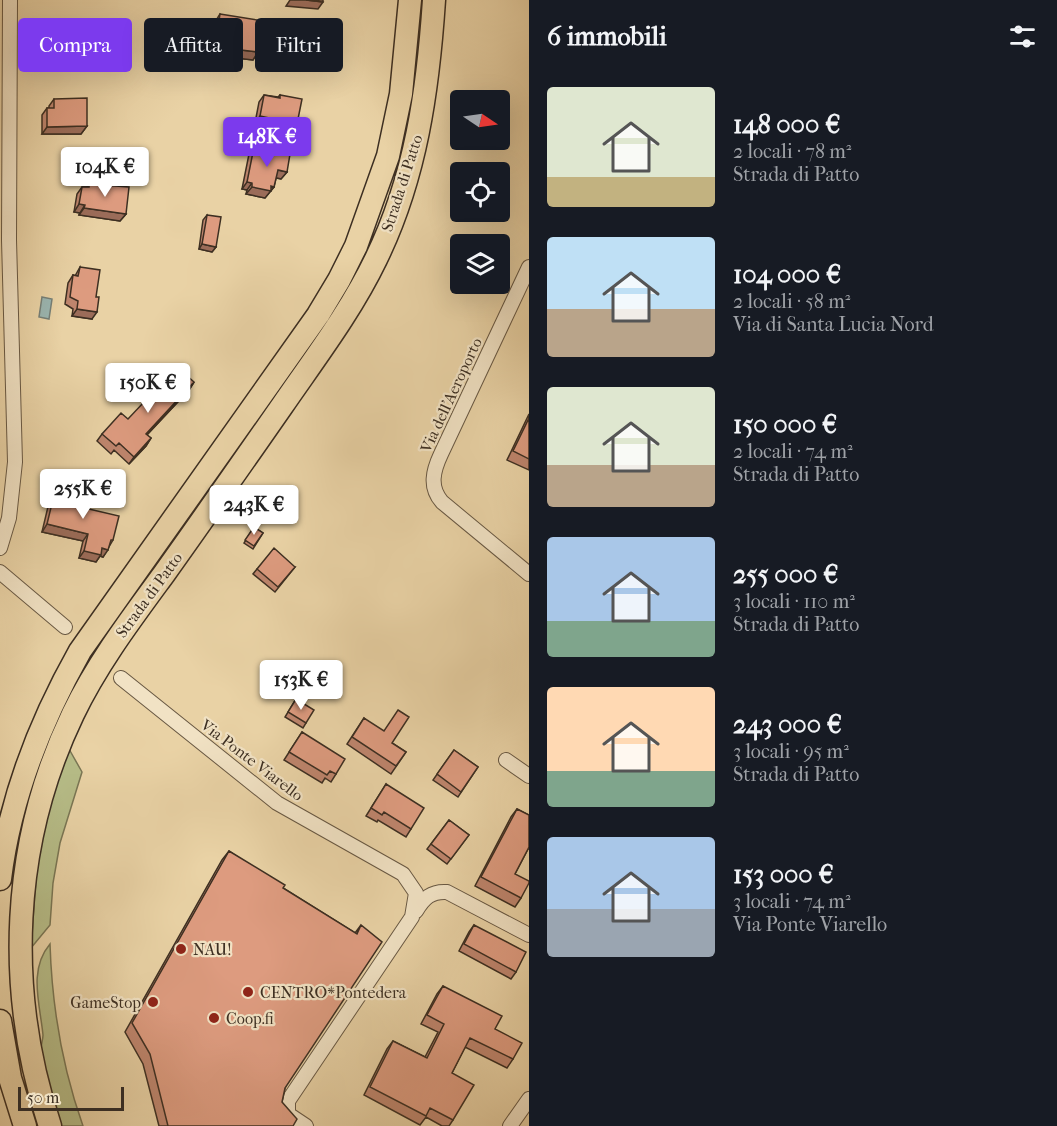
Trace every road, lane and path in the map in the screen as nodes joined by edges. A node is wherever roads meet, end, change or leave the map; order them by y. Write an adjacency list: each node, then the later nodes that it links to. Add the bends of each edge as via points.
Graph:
1 (10, 0): 5 (street, via 9,240 15,462 9,518)
2 (410, 0): 12 (main road, Strada di Patto, via 401,94 388,156 356,246 318,315 80,651 52,702 29,758)
3 (434, 0): 18 (main road, Strada di Patto, via 426,94 418,135 398,206 376,259 328,340 106,655 52,764 31,840 19,939 26,1034)
4 (529, 267): 7 (street, Via dell'Aeroporto, via 441,454 433,480 442,502)
5 (0, 548)
6 (0, 572): 8 (street)
7 (529, 574)
8 (65, 627)
9 (121, 678): 13 (street, Via Ponte Viarello, via 278,803 403,874 416,893)
10 (506, 759): 11 (street)
11 (529, 777)
12 (0, 879)
13 (412, 917): 14 (street, via 427,896 450,893); 19 (street, via 288,1101 288,1114)
14 (529, 935)
15 (0, 1021): 17 (main road, via 10,1078)
16 (529, 1099): 20 (street)
17 (25, 1126)
18 (50, 1126)
19 (306, 1126)
20 (510, 1126)

